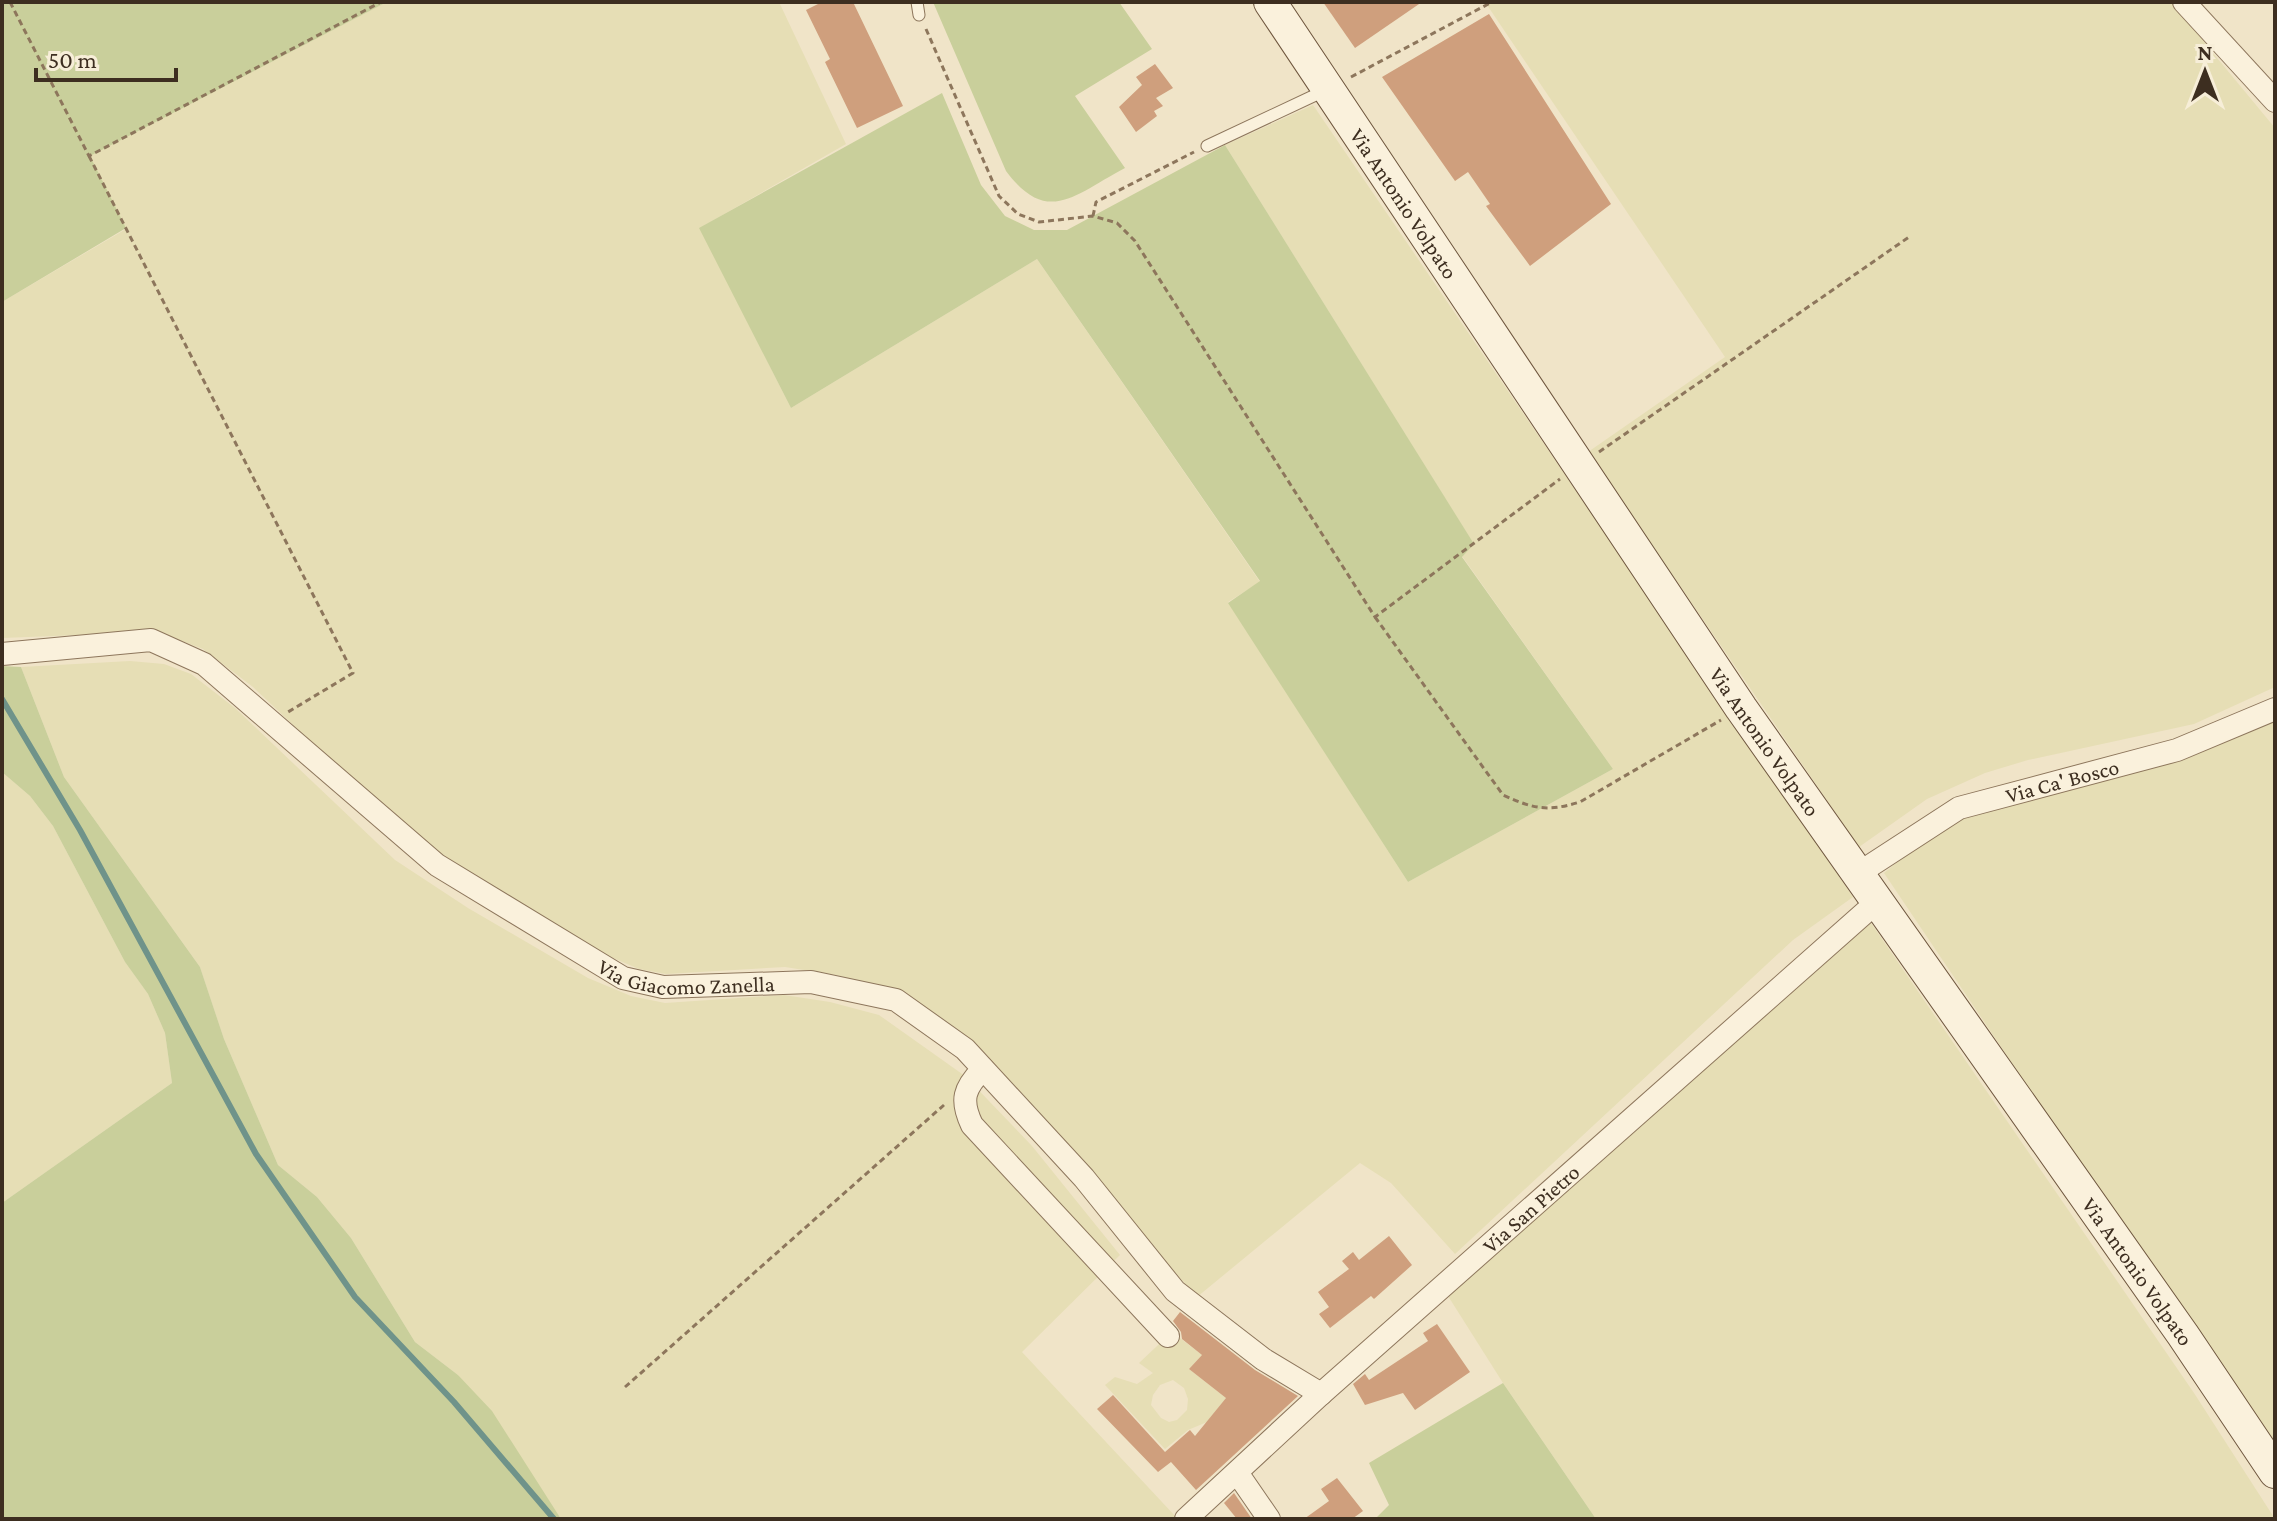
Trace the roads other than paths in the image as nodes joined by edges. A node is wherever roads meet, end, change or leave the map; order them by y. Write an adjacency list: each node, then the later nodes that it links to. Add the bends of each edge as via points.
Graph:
1 (917, 2): 4 (lane)
2 (1270, 2): 5 (street, Via Antonio Volpato)
3 (2184, 2): 6 (street)
4 (919, 15)
5 (1328, 89): 7 (lane); 10 (street, Via Antonio Volpato, via 1741,708)
6 (2275, 101)
7 (1207, 146)
8 (2, 654): 12 (street, Via Giacomo Zanella, via 151,640 204,664 437,865 623,978 663,987 811,982 896,1000 965,1049)
9 (2275, 709): 10 (street, Via Ca' Bosco, via 2177,750 1959,808)
10 (1859, 873): 11 (street, Via Antonio Volpato)
11 (1878, 901): 14 (street, Via San Pietro); 15 (street, Via Antonio Volpato)
12 (975, 1076): 13 (street, via 964,1100 972,1125); 14 (street, Via Giacomo Zanella, via 1084,1178 1175,1291 1263,1359)
13 (1168, 1336)
14 (1321, 1394): 16 (street, Via San Pietro)
15 (2275, 1472)
16 (1238, 1474): 17 (street, Via San Pietro); 18 (street)
17 (1186, 1519)
18 (1269, 1519)

